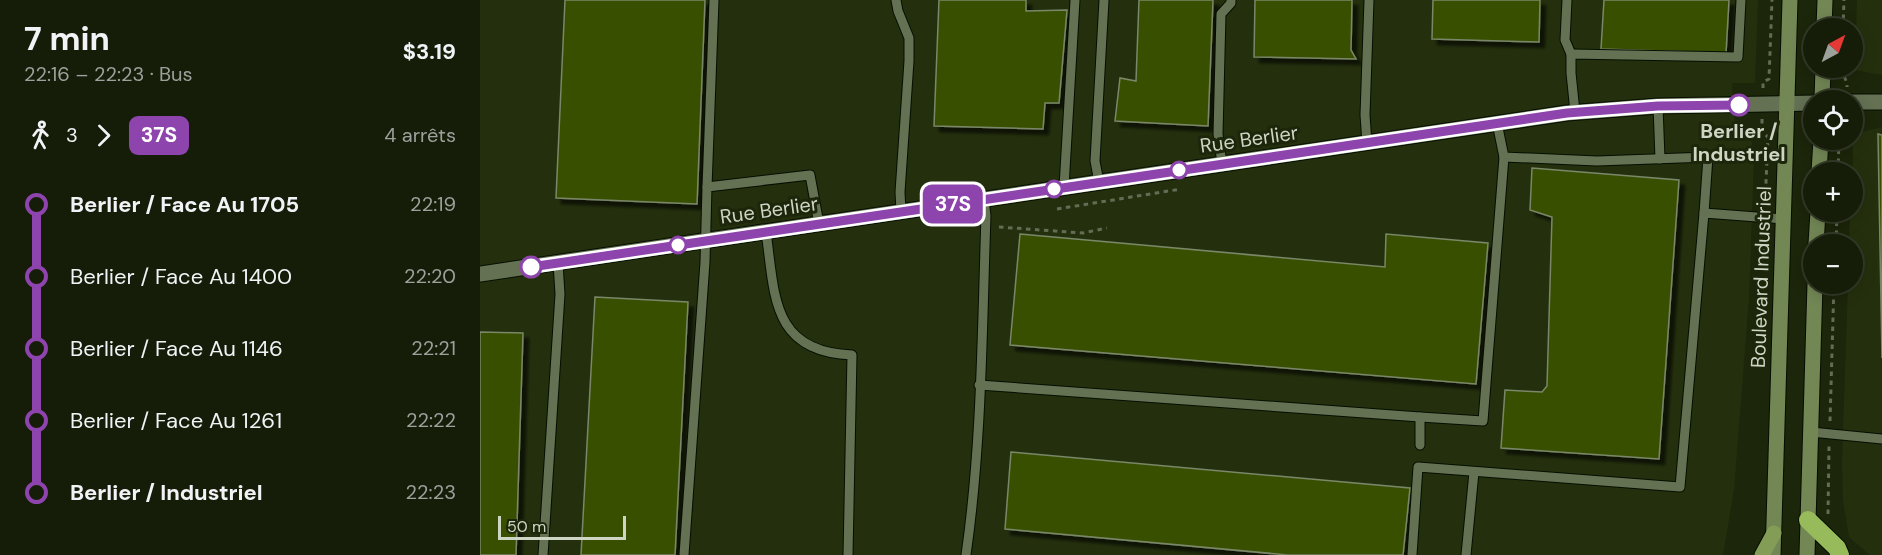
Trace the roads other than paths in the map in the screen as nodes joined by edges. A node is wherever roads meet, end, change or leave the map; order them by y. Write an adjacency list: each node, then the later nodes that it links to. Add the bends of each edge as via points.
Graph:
1 (714, 0): 25 (lane)
2 (896, 0): 28 (lane, via 909,38)
3 (1075, 0): 26 (lane)
4 (1104, 0): 24 (lane, via 1095,149)
5 (1231, 0): 23 (lane, via 1221,14 1218,134)
6 (1369, 0): 20 (lane)
7 (1567, 0): 12 (lane, via 1565,40)
8 (1741, 0): 12 (lane, via 1738,57)
9 (1790, 0): 16 (street, Boulevard Industriel)
10 (1825, 0): 11 (street)
11 (1824, 18)
12 (1571, 54): 18 (lane)
13 (1863, 102): 14 (street)
14 (1882, 102)
15 (1803, 104): 16 (street, Rue Berlier)
16 (1787, 105): 17 (street, Rue Berlier); 30 (street, Boulevard Industriel)
17 (1658, 106): 18 (street, Rue Berlier); 22 (lane)
18 (1575, 112): 19 (street, Rue Berlier)
19 (1497, 123): 20 (street, Rue Berlier); 21 (lane)
20 (1367, 142): 23 (street, Rue Berlier)
21 (1504, 157): 22 (lane); 38 (lane, via 1483,421)
22 (1660, 159): 29 (lane, via 1708,158)
23 (1222, 164): 24 (street, Rue Berlier)
24 (1099, 182): 26 (street, Rue Berlier)
25 (707, 187): 31 (lane, via 810,175); 33 (lane)
26 (1064, 187): 27 (street, Rue Berlier)
27 (984, 199): 28 (street, Rue Berlier); 37 (lane)
28 (901, 212): 31 (street, Rue Berlier)
29 (1704, 213): 30 (lane); 42 (lane, via 1680,487)
30 (1784, 219): 44 (street, Boulevard Industriel)
31 (819, 224): 32 (street, Rue Berlier)
32 (766, 232): 33 (street, Rue Berlier); 47 (lane, via 777,306 791,332 823,351 852,355)
33 (704, 241): 34 (street, Rue Berlier); 46 (lane)
34 (558, 263): 35 (street, Rue Berlier); 45 (lane, via 561,294)
35 (480, 274)
36 (1815, 294): 39 (street)
37 (979, 385): 38 (lane); 48 (lane, via 973,508)
38 (1420, 417): 41 (lane)
39 (1811, 432): 40 (lane); 43 (street)
40 (1882, 439)
41 (1420, 445)
42 (1474, 472): 49 (lane, via 1418,467); 50 (lane)
43 (1808, 520): 53 (street); 54 (highway)
44 (1774, 533): 51 (main road); 52 (street, Boulevard Industriel)
45 (543, 555)
46 (684, 555)
47 (849, 555)
48 (966, 555)
49 (1412, 555)
50 (1466, 555)
51 (1762, 555)
52 (1773, 555)
53 (1807, 555)
54 (1840, 555)

